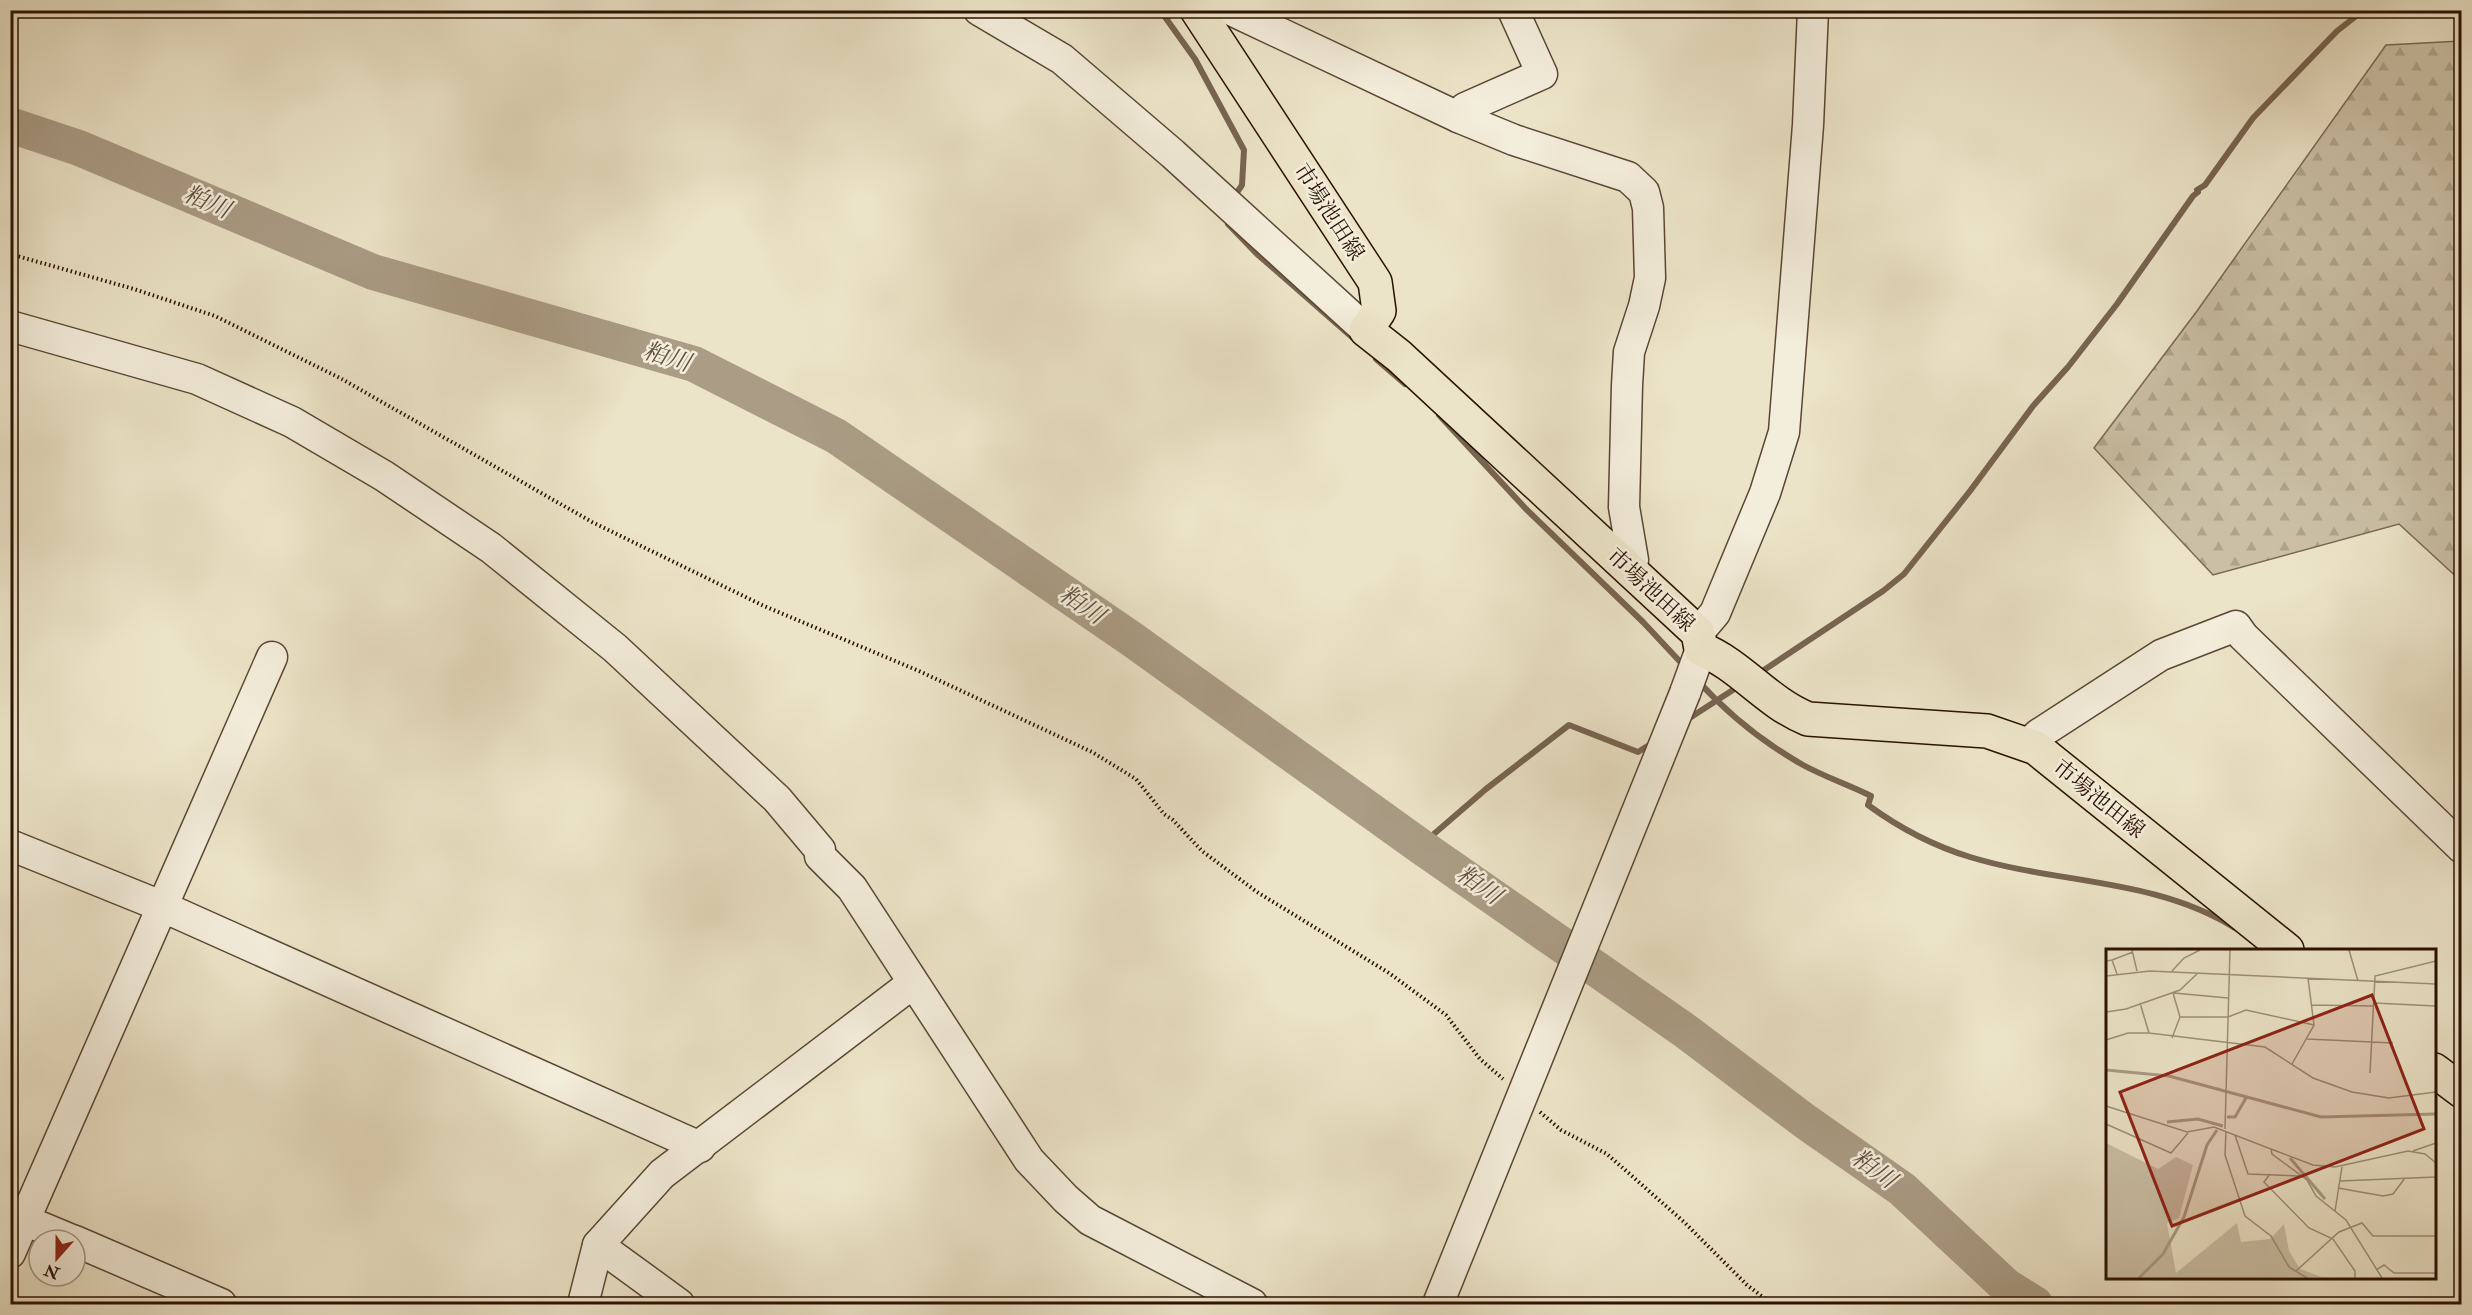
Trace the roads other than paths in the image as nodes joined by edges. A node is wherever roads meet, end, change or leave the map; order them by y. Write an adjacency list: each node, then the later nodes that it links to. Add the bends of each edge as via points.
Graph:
1 (979, 10): 8 (street, via 1062,59)
2 (1197, 10): 8 (main road, 市場池田線, via 1376,282 1379,310)
3 (1231, 10): 6 (street)
4 (1513, 10): 6 (street, via 1542,74 1466,108)
5 (1813, 10): 10 (street, via 1784,432 1765,493)
6 (1458, 117): 9 (street, via 1514,140 1628,177 1644,192 1650,278 1629,351 1627,385 1624,507 1633,560)
7 (10, 326): 17 (street, via 197,379 292,422 384,476 491,548 615,648 777,799 820,850 820,856 852,888)
8 (1366, 330): 9 (main road, 市場池田線)
9 (1630, 570): 10 (main road, 市場池田線)
10 (1700, 641): 12 (main road, 市場池田線, via 1787,711 1808,719 1987,731); 28 (street, bridge, via 1685,693)
11 (272, 657): 15 (street)
12 (2028, 744): 14 (street, via 2161,655 2236,626); 16 (main road, 市場池田線)
13 (10, 845): 15 (street)
14 (2462, 848)
15 (161, 906): 20 (street); 21 (street)
16 (2285, 949)
17 (913, 983): 20 (street); 27 (street, via 1029,1160 1066,1199 1090,1220)
18 (2436, 1072): 19 (main road)
19 (2462, 1091)
20 (700, 1147): 22 (street, via 662,1174)
21 (15, 1238)
22 (598, 1245): 25 (street); 26 (street)
23 (87, 1247): 24 (street)
24 (221, 1305)
25 (583, 1305)
26 (678, 1305)
27 (1251, 1305)
28 (1438, 1305)

